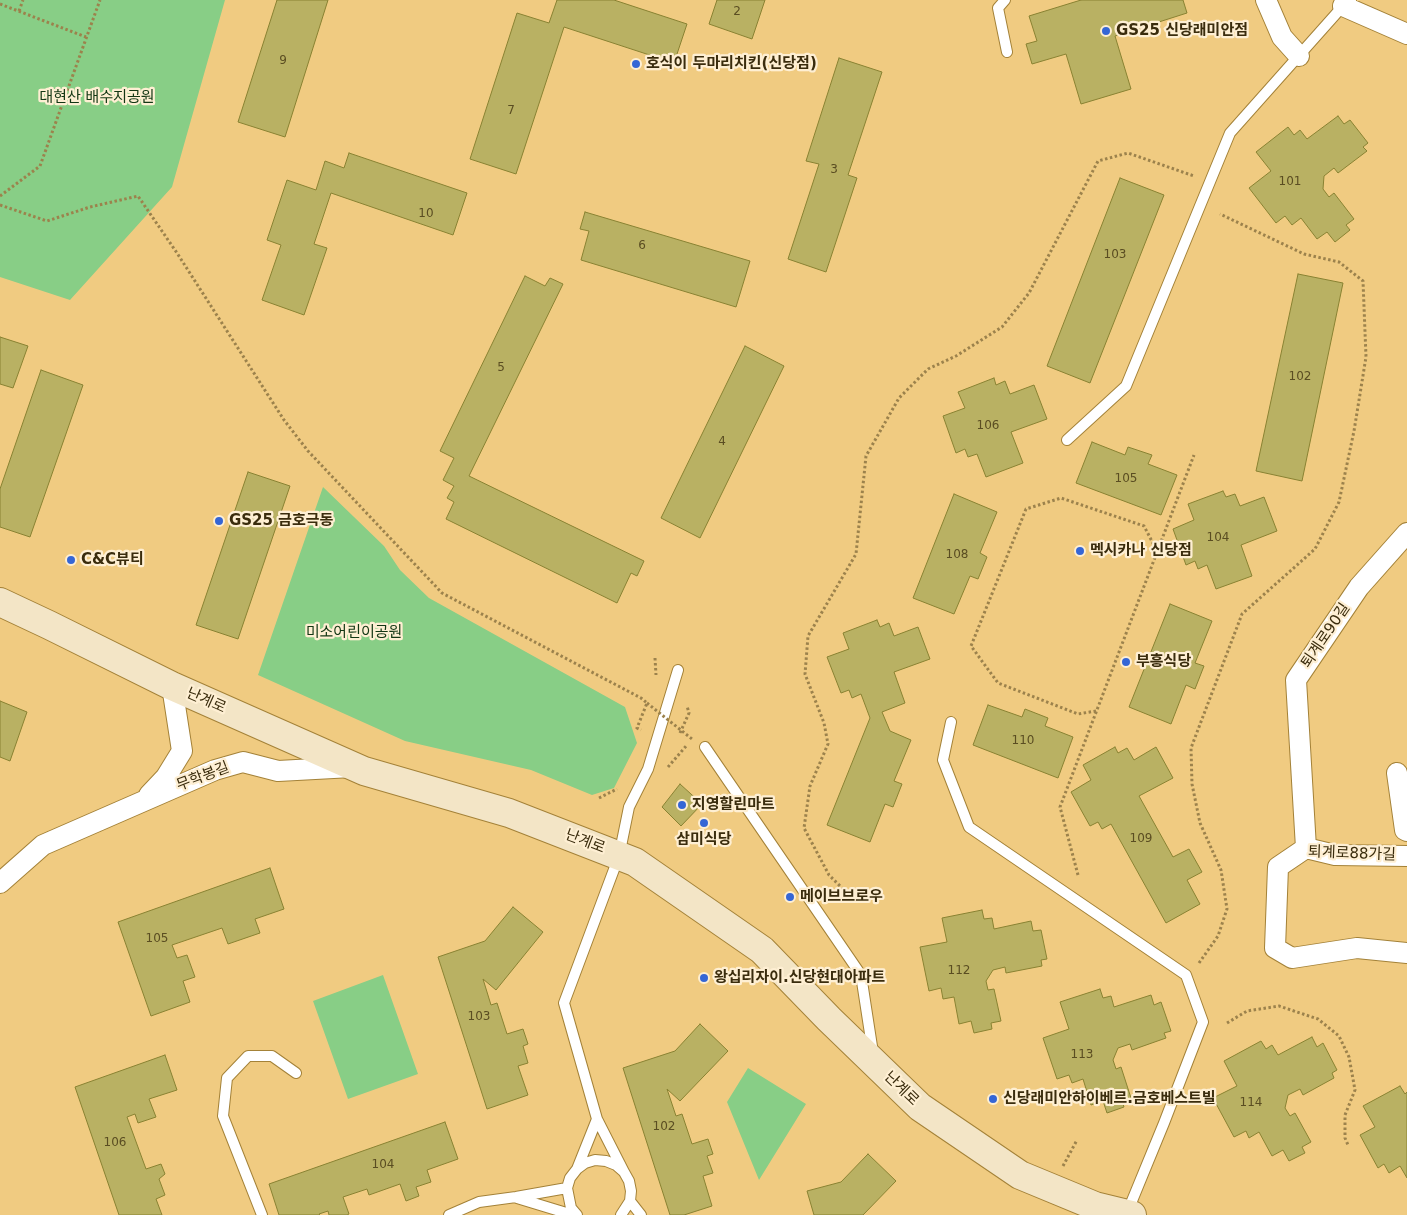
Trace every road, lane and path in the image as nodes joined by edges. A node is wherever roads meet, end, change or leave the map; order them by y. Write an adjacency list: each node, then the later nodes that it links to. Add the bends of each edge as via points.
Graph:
1 (23, 0): 7 (path)
2 (100, 0): 9 (path)
3 (1005, 0): 10 (lane, via 998,8)
4 (1266, 0): 11 (street, via 1282,37)
5 (1344, 3): 8 (street); 11 (lane)
6 (0, 4): 7 (path)
7 (19, 11): 9 (path)
8 (1407, 34)
9 (86, 37): 13 (path, via 40,166)
10 (1007, 52)
11 (1299, 56): 16 (lane, via 1230,133 1126,386)
12 (1197, 177): 38 (path, via 1128,153 1098,162 1029,293 1002,327 956,356 928,369 899,398 866,456 856,554 808,636 805,674 824,723 828,744 810,786 804,828 829,875)
13 (0, 196)
14 (0, 205): 23 (path, via 47,221 138,196 284,420 308,451 442,593)
15 (1220, 214): 40 (path, via 1304,254 1339,262 1363,281 1366,357 1339,502 1315,549 1242,614 1191,748 1192,784 1200,823 1221,870 1227,909 1218,936)
16 (1067, 440)
17 (1194, 455): 19 (path)
18 (1407, 533): 33 (street, 퇴계로90길, via 1359,586 1296,680)
19 (1157, 550): 24 (path); 24 (path, via 1144,526 1061,498 1026,509 971,646 998,683 1078,714)
20 (0, 602): 22 (main road, 난계로)
21 (678, 670): 34 (lane, via 648,769 629,807)
22 (172, 686): 28 (main road, 난계로); 31 (street, 무학봉길, via 182,751 166,777)
23 (647, 703): 26 (path, via 637,728); 29 (path, bridge, via 692,739)
24 (1096, 711): 36 (path, via 1060,807)
25 (951, 722): 52 (lane, via 943,760 969,827 1186,975 1203,1022)
26 (642, 731)
27 (705, 747): 42 (lane, via 861,975)
28 (354, 767): 31 (street, 무학봉길, via 278,771 243,762 215,770); 34 (main road, 난계로, via 509,813)
29 (667, 768)
30 (1397, 773): 32 (street, 퇴계로88가길, via 1404,830)
31 (144, 800): 37 (street, 무학봉길, via 43,845)
32 (1407, 831)
33 (1306, 848): 35 (street, 퇴계로88가길, via 1336,855); 39 (street, 퇴계로88가길, via 1278,867 1274,948 1292,958 1357,948)
34 (619, 856): 42 (main road, 난계로, via 635,862 762,950); 44 (lane, via 564,1003)
35 (1407, 856)
36 (1078, 875)
37 (0, 883)
38 (848, 893)
39 (1407, 953)
40 (1199, 964)
41 (1227, 1023): 45 (path, via 1247,1010 1280,1006 1318,1019 1339,1036 1349,1057 1355,1090 1344,1115)
42 (875, 1064): 51 (main road, 난계로, via 920,1107 1020,1175)
43 (296, 1072): 53 (lane, via 272,1056 248,1056 227,1078 223,1116)
44 (597, 1120): 46 (lane); 47 (lane)
45 (1348, 1145)
46 (577, 1169): 47 (lane, via 596,1160 616,1165); 48 (lane)
47 (624, 1172): 50 (lane, via 629,1180)
48 (567, 1188): 49 (lane); 55 (lane)
49 (516, 1197): 54 (lane, via 479,1202); 55 (lane)
50 (630, 1201): 56 (lane); 57 (lane)
51 (1092, 1211): 52 (main road, 난계로)
52 (1129, 1214)
53 (262, 1215)
54 (448, 1215)
55 (575, 1215)
56 (621, 1215)
57 (641, 1215)

